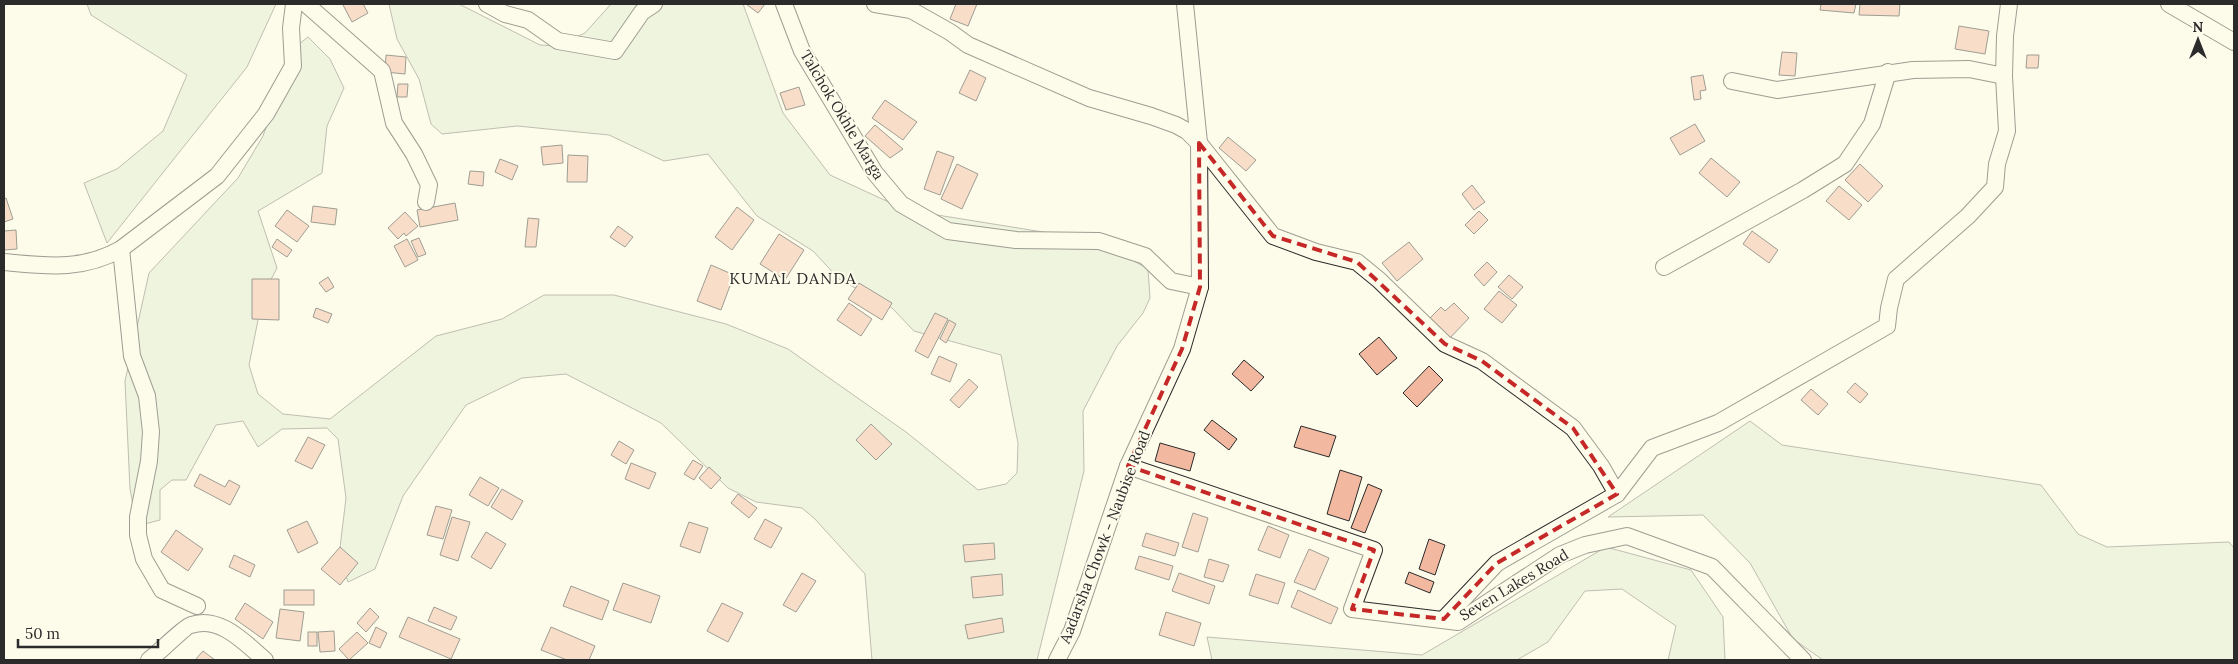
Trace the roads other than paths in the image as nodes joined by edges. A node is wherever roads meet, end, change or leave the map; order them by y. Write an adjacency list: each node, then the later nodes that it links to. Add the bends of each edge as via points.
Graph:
1 (294, 4): 16 (street, via 291,28 293,66 266,114 217,176)
2 (306, 4): 15 (street, via 382,72 394,123 429,185)
3 (487, 4): 4 (street, via 504,14 528,20 558,41 615,51 642,12)
4 (654, 4)
5 (784, 4): 19 (street, Talchok Okhle Marga, via 802,51 875,172 901,204 948,231 1016,240 1099,241 1145,256 1171,281)
6 (874, 4): 14 (street, via 911,10 968,45 1089,98 1176,125)
7 (1184, 4): 14 (street, Aadarsha Chowk - Naubise Road)
8 (2009, 4): 12 (street)
9 (2169, 4): 10 (street)
10 (2234, 42)
11 (1888, 72): 12 (street, via 1969,69); 13 (street, via 1777,90); 18 (street, via 1872,124 1845,164)
12 (2004, 76): 21 (street, via 2007,131 1997,164 1995,187 1968,216 1896,280 1887,326 1718,423 1652,448)
13 (1732, 81)
14 (1199, 143): 19 (street, Aadarsha Chowk - Naubise Road); 21 (street, via 1272,236 1357,262 1445,344 1482,361 1573,428)
15 (426, 202)
16 (121, 249): 17 (street, via 82,264 54,266); 22 (street, via 132,356 147,396 151,432 138,535 144,559 162,590)
17 (4, 262)
18 (1664, 267)
19 (1200, 287): 20 (street, Aadarsha Chowk - Naubise Road, via 1182,349)
20 (1128, 466): 23 (street, Seven Lakes Road, via 1374,550 1352,609); 26 (street, Aadarsha Chowk - Naubise Road, via 1072,631)
21 (1617, 494): 23 (street, via 1497,563)
22 (197, 606)
23 (1444, 619): 27 (street, Seven Lakes Road, via 1458,622 1560,555 1585,545 1627,536 1712,567)
24 (149, 660): 25 (street, via 190,625 214,622 237,636)
25 (265, 660)
26 (1057, 660)
27 (1803, 660)

